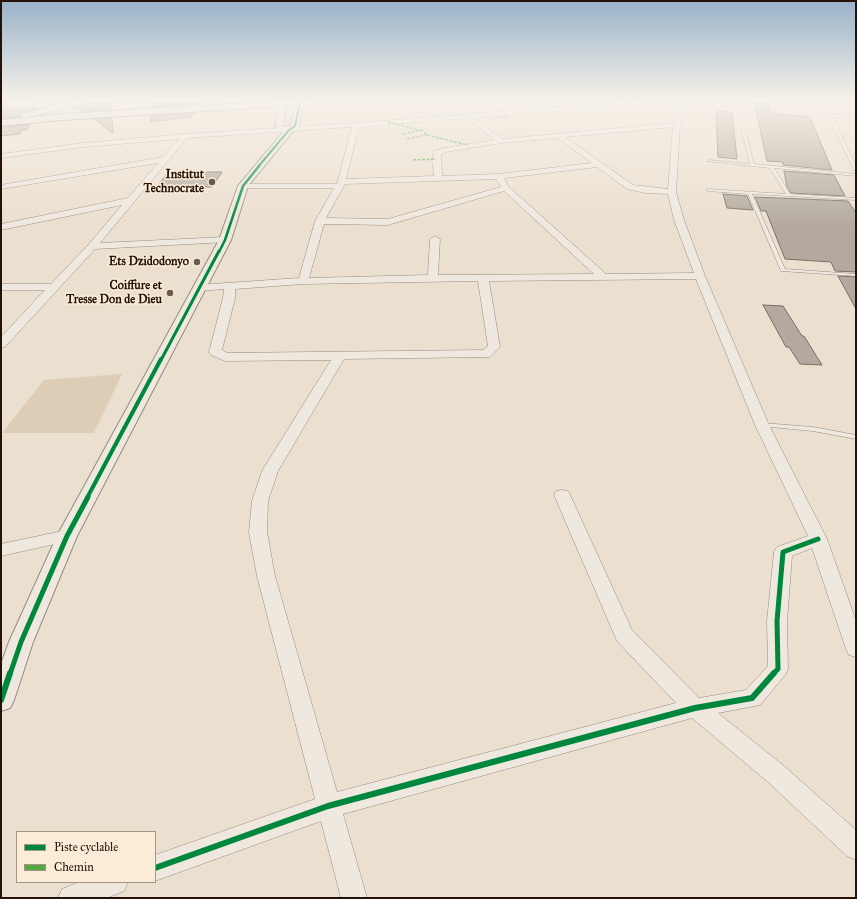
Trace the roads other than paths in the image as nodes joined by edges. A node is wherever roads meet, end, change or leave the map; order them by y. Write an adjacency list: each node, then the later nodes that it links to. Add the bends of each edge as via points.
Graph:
1 (107, 143): 10 (street)
2 (179, 143): 11 (street)
3 (278, 143): 21 (street)
4 (351, 143): 20 (street)
5 (485, 143): 19 (street, via 439,151 436,159)
6 (568, 143): 13 (street)
7 (676, 143): 25 (street)
8 (746, 143): 14 (lane)
9 (843, 143): 16 (lane)
10 (1, 156)
11 (166, 159): 22 (street); 29 (street)
12 (709, 161): 14 (lane)
13 (597, 165): 18 (street); 25 (street, via 630,187)
14 (752, 165): 15 (lane)
15 (771, 167): 17 (lane); 27 (lane)
16 (856, 170)
17 (856, 174)
18 (500, 176): 19 (street); 23 (street)
19 (438, 179): 20 (street)
20 (341, 184): 21 (street); 30 (street)
21 (243, 186): 33 (street)
22 (1, 187)
23 (506, 188): 30 (street, via 392,221); 36 (street)
24 (708, 190): 26 (lane)
25 (672, 192): 37 (street, via 679,220)
26 (749, 192): 27 (lane); 35 (lane, via 784,270)
27 (789, 195): 28 (lane)
28 (856, 199)
29 (132, 200): 31 (street); 34 (street)
30 (320, 221): 40 (street)
31 (1, 227)
32 (435, 238): 39 (street)
33 (225, 240): 34 (street); 44 (street)
34 (92, 246): 42 (street)
35 (856, 275)
36 (604, 276): 37 (street); 38 (street)
37 (700, 276): 47 (street)
38 (483, 277): 39 (street); 46 (street, via 494,347 486,354)
39 (433, 278): 40 (street)
40 (303, 281): 43 (street)
41 (1, 287): 42 (street)
42 (54, 287): 45 (street)
43 (230, 287): 44 (street); 46 (street, via 215,352 225,357)
44 (198, 288): 50 (street)
45 (1, 344)
46 (340, 355): 56 (street, via 270,471 260,501 258,532 266,576)
47 (762, 425): 48 (lane, via 812,429); 51 (street)
48 (856, 437)
49 (562, 495): 55 (street, via 624,635)
50 (67, 536): 52 (street); 54 (street, via 21,642)
51 (818, 539): 53 (street); 55 (street, via 783,552 777,621 778,669 752,698)
52 (1, 550)
53 (856, 648)
54 (1, 700)
55 (695, 708): 56 (street); 57 (street, via 776,774)
56 (328, 806): 58 (street); 61 (street)
57 (856, 847)
58 (156, 868)
59 (112, 883): 60 (street)
60 (70, 898)
61 (354, 898)

